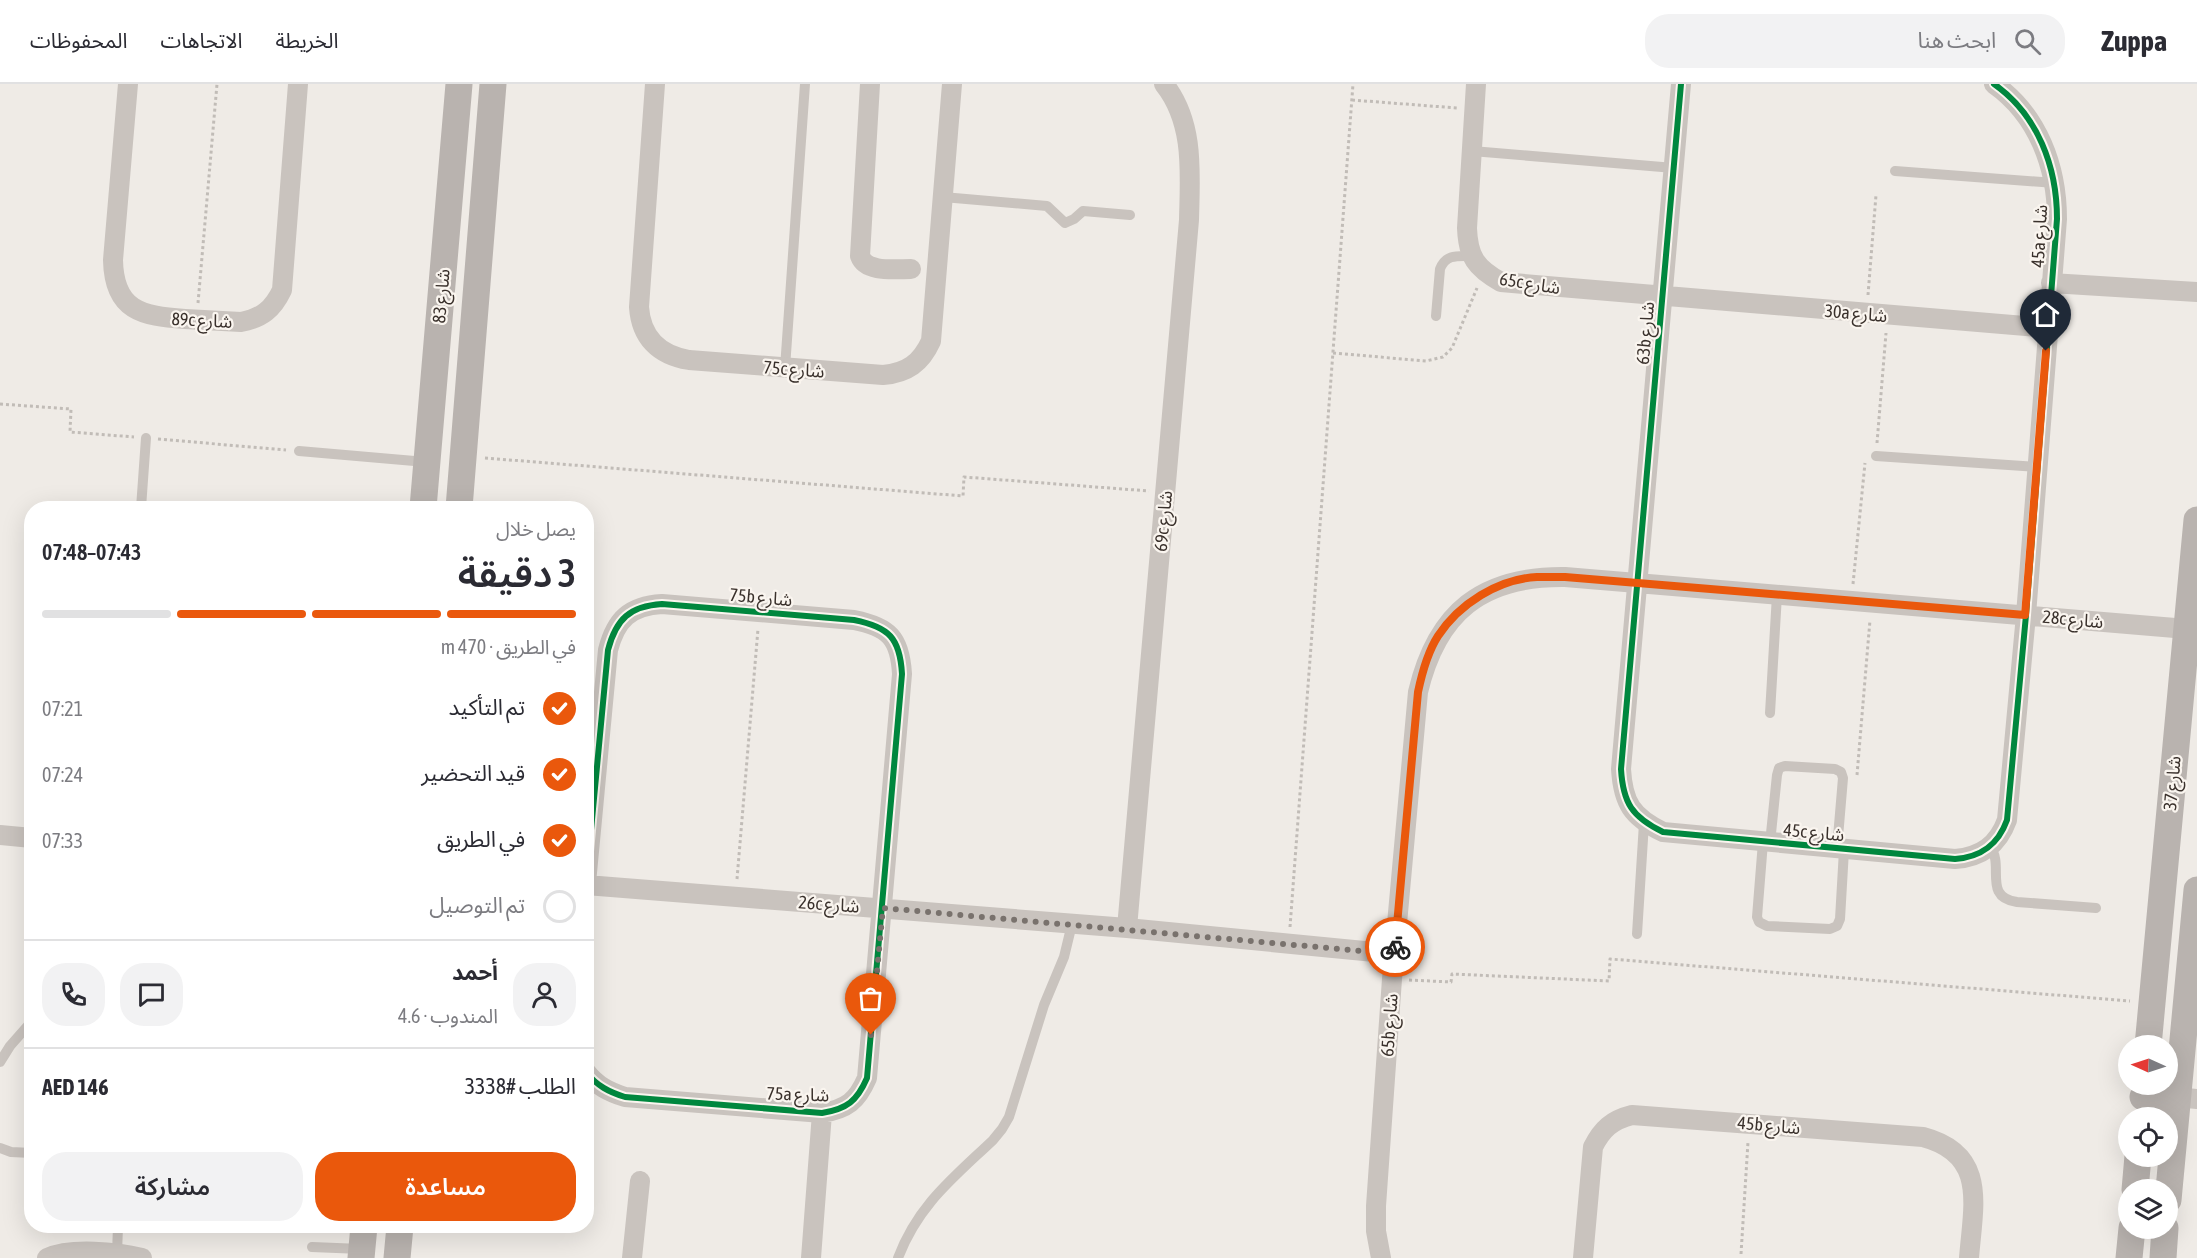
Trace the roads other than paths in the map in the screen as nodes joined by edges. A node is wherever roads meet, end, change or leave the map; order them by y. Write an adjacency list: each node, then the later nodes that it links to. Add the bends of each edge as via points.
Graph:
1 (128, 84): 2 (street, 89c شارع, via 113,276 118,291 127,303 154,317 241,322 255,320 271,308 282,290)
2 (298, 84)
3 (459, 84): 19 (street, شارع 83)
4 (493, 84): 27 (street, شارع 83)
5 (654, 84): 28 (street, 75c شارع, via 639,307 645,333 652,344 675,358)
6 (805, 84): 28 (lane)
7 (870, 84): 21 (street, via 861,261 869,267)
8 (952, 84): 17 (street, 75c شارع)
9 (1164, 84): 56 (street, 69c شارع, via 1181,114 1188,146 1189,220)
10 (1476, 84): 13 (street, 65c شارع)
11 (1681, 84): 14 (street, 63b شارع)
12 (1998, 87): 16 (street, 45a شارع, via 2031,122 2050,161)
13 (1472, 151): 14 (lane); 20 (street, 65c شارع, via 1467,228)
14 (1674, 168): 24 (street, 63b شارع)
15 (1895, 171): 16 (lane)
16 (2055, 183): 22 (street, 45a شارع, via 2057,219)
17 (943, 197): 18 (lane, via 1047,206 1065,223 1083,211); 28 (street, 75c شارع, via 933,328 926,353 918,362 907,370 883,375)
18 (1130, 215)
19 (447, 228): 27 (street, via 456,220 466,227 460,340); 32 (street, شارع 83)
20 (1472, 256): 24 (street, 65c شارع, via 1486,274 1501,282); 25 (lane, via 1453,256 1443,262)
21 (911, 270)
22 (2051, 283): 23 (street); 26 (street, 45a شارع)
23 (2197, 292)
24 (1664, 297): 26 (street, 30a شارع); 39 (street, 63b شارع)
25 (1436, 316)
26 (2048, 328): 33 (street, 45a شارع)
27 (471, 368): 36 (street, شارع 83)
28 (785, 368)
29 (146, 438): 34 (lane)
30 (299, 451): 32 (lane)
31 (1876, 456): 33 (lane)
32 (427, 462): 35 (street, شارع 83)
33 (2037, 467): 41 (street, 45a شارع)
34 (142, 501)
35 (424, 501)
36 (460, 501)
37 (2197, 520): 42 (street, شارع 37)
38 (1565, 577): 39 (street, 28c شارع); 58 (street, 65b شارع, via 1535,577 1506,583 1480,596 1456,614 1424,663 1418,692)
39 (1638, 584): 40 (street, 28c شارع); 45 (street, via 1621,769 1622,790 1630,809)
40 (1777, 595): 41 (street, 28c شارع); 43 (lane)
41 (2025, 615): 42 (street, 28c شارع); 49 (street, via 2007,820)
42 (2187, 629): 60 (street, شارع 37)
43 (1770, 713)
44 (594, 799): 53 (street, 75b شارع, via 608,650 620,621 639,608 662,604 870,623 885,630 896,642 903,674)
45 (1644, 823): 48 (street, 45c شارع, via 1663,832); 57 (lane)
46 (0, 835): 47 (street)
47 (24, 837)
48 (1767, 843): 50 (street, 45c شارع); 50 (lane, via 1779,768 1835,769 1843,778); 50 (lane, via 1757,917 1767,926 1837,926)
49 (1990, 848): 50 (street, 45c شارع, via 1955,859); 54 (lane, via 1996,859 1996,885 2006,898)
50 (1841, 849)
51 (594, 885): 53 (street, 26c شارع)
52 (2197, 890): 64 (street)
53 (883, 908): 55 (street, 26c شارع); 65 (street, 75a شارع, via 867,1078 851,1103)
54 (2096, 908)
55 (1072, 924): 56 (street, 26c شارع); 82 (lane, via 1009,1117 993,1140 929,1201 910,1229)
56 (1127, 928): 58 (street, 26c شارع)
57 (1637, 934)
58 (1395, 954): 83 (street, 65b شارع, via 1376,1206)
59 (24, 1030): 61 (lane)
60 (2149, 1035)
61 (0, 1062)
62 (594, 1082): 65 (street, 75a شارع, via 608,1092 625,1097)
63 (2143, 1100): 64 (street, via 2152,1092)
64 (2178, 1105): 68 (street)
65 (822, 1113): 81 (street)
66 (0, 1148): 67 (lane)
67 (24, 1153)
68 (2170, 1179)
69 (640, 1181): 80 (street)
70 (118, 1233): 76 (lane)
71 (399, 1233): 79 (street)
72 (2131, 1239): 86 (street)
73 (2164, 1239): 87 (street)
74 (362, 1244): 75 (lane)
75 (312, 1247)
76 (117, 1254): 77 (street); 78 (street)
77 (47, 1258)
78 (142, 1258)
79 (397, 1258)
80 (632, 1258)
81 (811, 1258)
82 (898, 1258)
83 (1382, 1258)
84 (1582, 1258): 85 (street, 45b شارع, via 1593,1147 1608,1125 1632,1115 1937,1141 1951,1148 1970,1172 1974,1187)
85 (1969, 1258)
86 (2129, 1258)
87 (2163, 1258)

